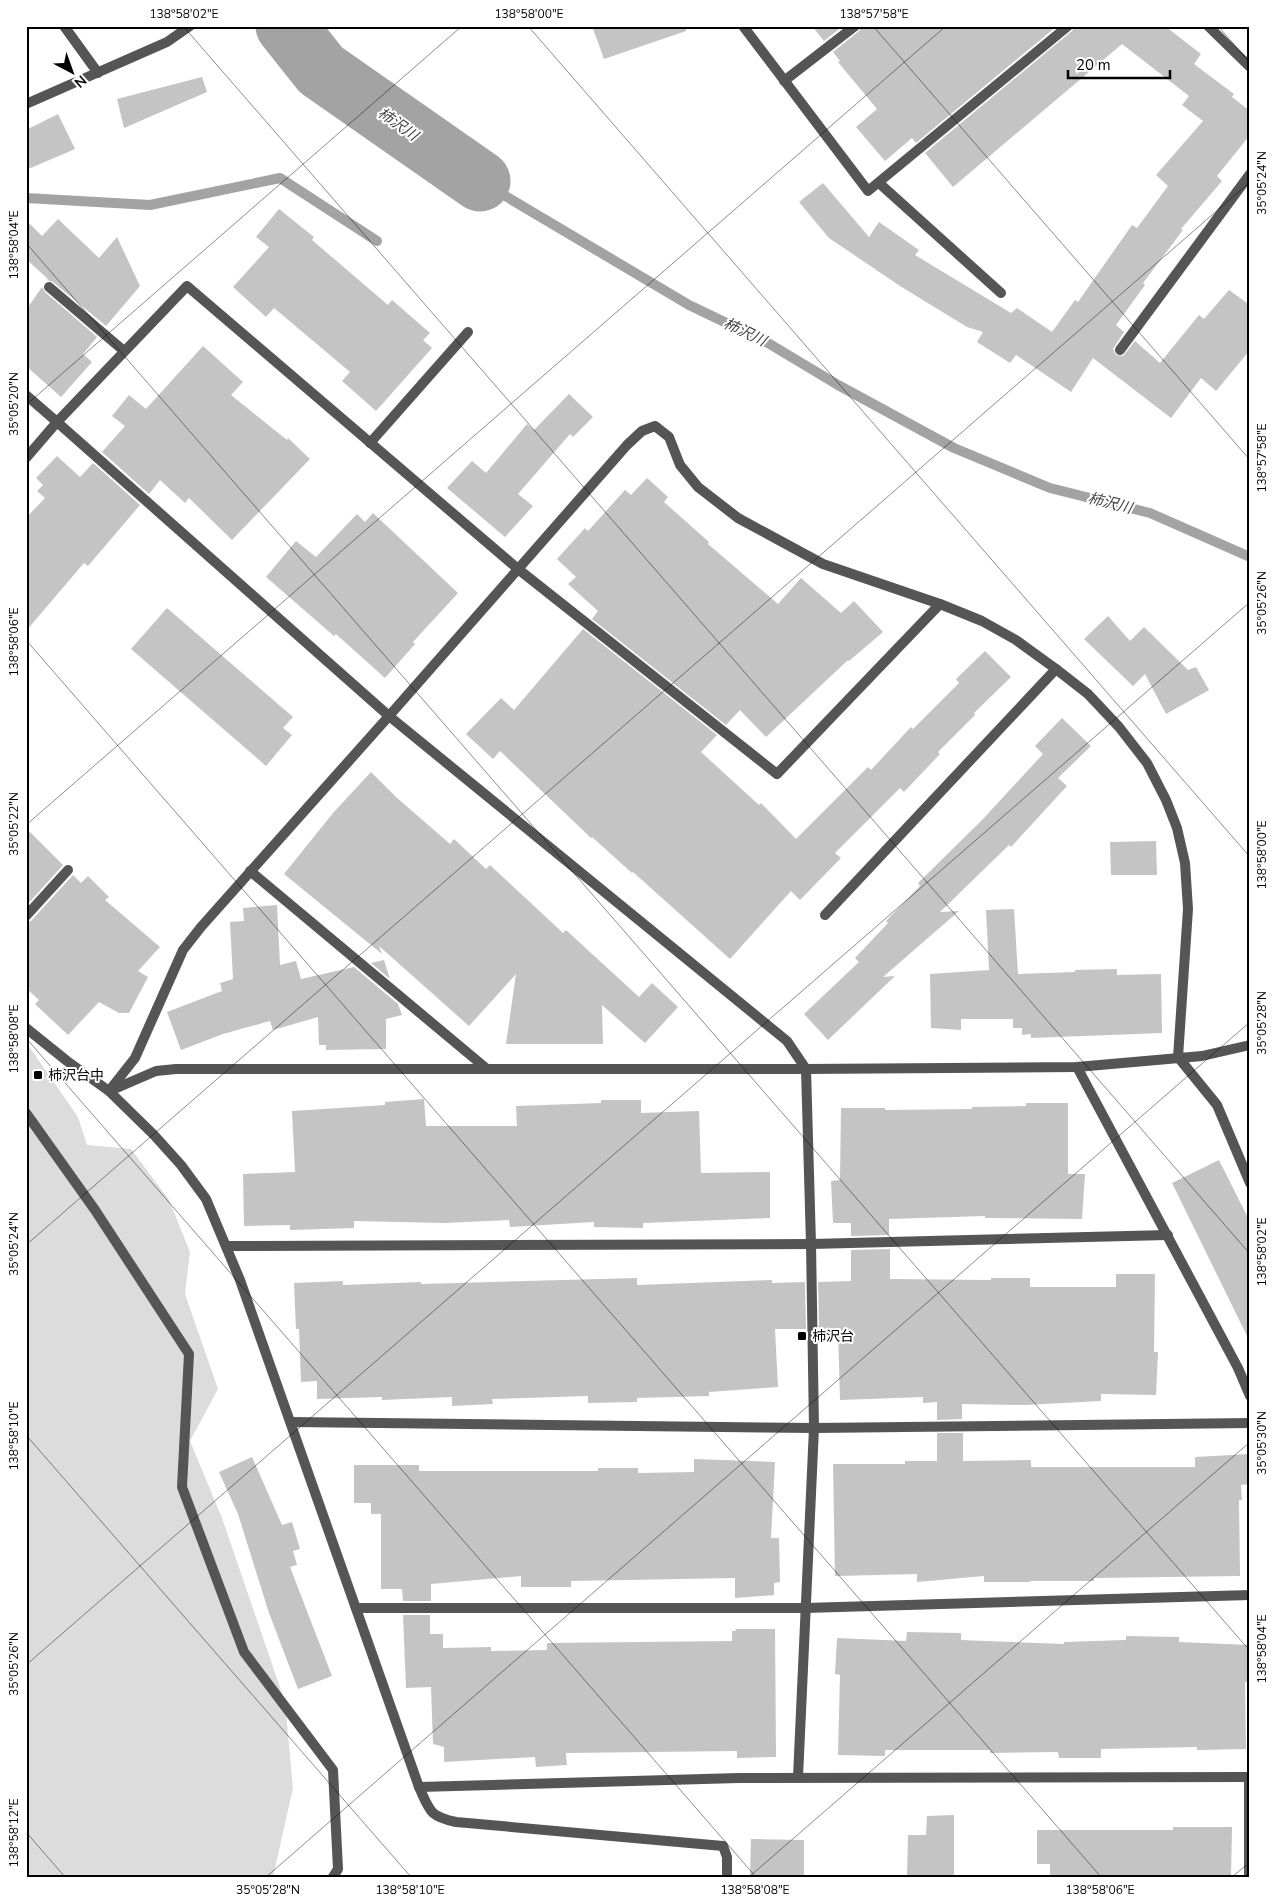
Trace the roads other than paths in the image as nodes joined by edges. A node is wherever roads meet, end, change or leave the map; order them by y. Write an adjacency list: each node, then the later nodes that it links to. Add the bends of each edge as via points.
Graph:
1 (64, 26): 8 (street)
2 (190, 26): 8 (street, via 167,42)
3 (743, 26): 9 (street)
4 (855, 26): 9 (street)
5 (1068, 26): 12 (street)
6 (1208, 26): 7 (street)
7 (1250, 66)
8 (98, 73): 10 (street)
9 (784, 81): 12 (street, via 868,191)
10 (26, 104)
11 (1250, 174): 16 (street)
12 (879, 183): 14 (street)
13 (49, 287): 17 (street)
14 (1001, 293)
15 (468, 332): 20 (street)
16 (1120, 350)
17 (124, 351): 19 (street); 20 (street, via 187,286)
18 (26, 395): 19 (street)
19 (57, 422): 21 (street); 25 (street)
20 (370, 443): 22 (street)
21 (26, 458)
22 (518, 569): 23 (street, via 627,445 642,431 655,426 669,437 680,465 698,487 738,518 823,564); 23 (street, via 777,774); 25 (street)
23 (940, 604): 24 (street, via 982,620)
24 (1056, 669): 28 (street); 32 (street, via 1088,694 1147,763 1177,828 1185,863 1188,909)
25 (389, 716): 27 (street); 35 (street, via 786,1041)
26 (68, 870): 29 (street)
27 (250, 872): 34 (street); 36 (street, via 183,950 135,1058)
28 (826, 915)
29 (26, 916)
30 (26, 1028): 36 (street)
31 (1250, 1045): 32 (street, via 1202,1056)
32 (1178, 1057): 33 (street); 38 (street, via 1217,1105)
33 (1077, 1067): 35 (street); 39 (street)
34 (487, 1069): 35 (street); 36 (street, via 176,1069 156,1071)
35 (806, 1069): 40 (street)
36 (109, 1091): 41 (street, via 181,1165 206,1199)
37 (26, 1113): 52 (street, via 95,1210 189,1354 182,1487 244,1652 333,1770 338,1869)
38 (1250, 1183)
39 (1168, 1235): 40 (street); 42 (street)
40 (811, 1244): 41 (street); 45 (street)
41 (226, 1246): 43 (street)
42 (1250, 1396)
43 (291, 1422): 45 (street); 47 (street)
44 (1250, 1423): 45 (street)
45 (814, 1428): 48 (street)
46 (1250, 1595): 48 (street)
47 (356, 1608): 48 (street); 51 (street)
48 (806, 1608): 49 (street)
49 (798, 1777): 50 (street); 51 (street)
50 (1249, 1777): 54 (street)
51 (419, 1787): 53 (street, via 428,1808 438,1818 456,1822 723,1846 727,1857)
52 (333, 1877)
53 (727, 1877)
54 (1249, 1877)

